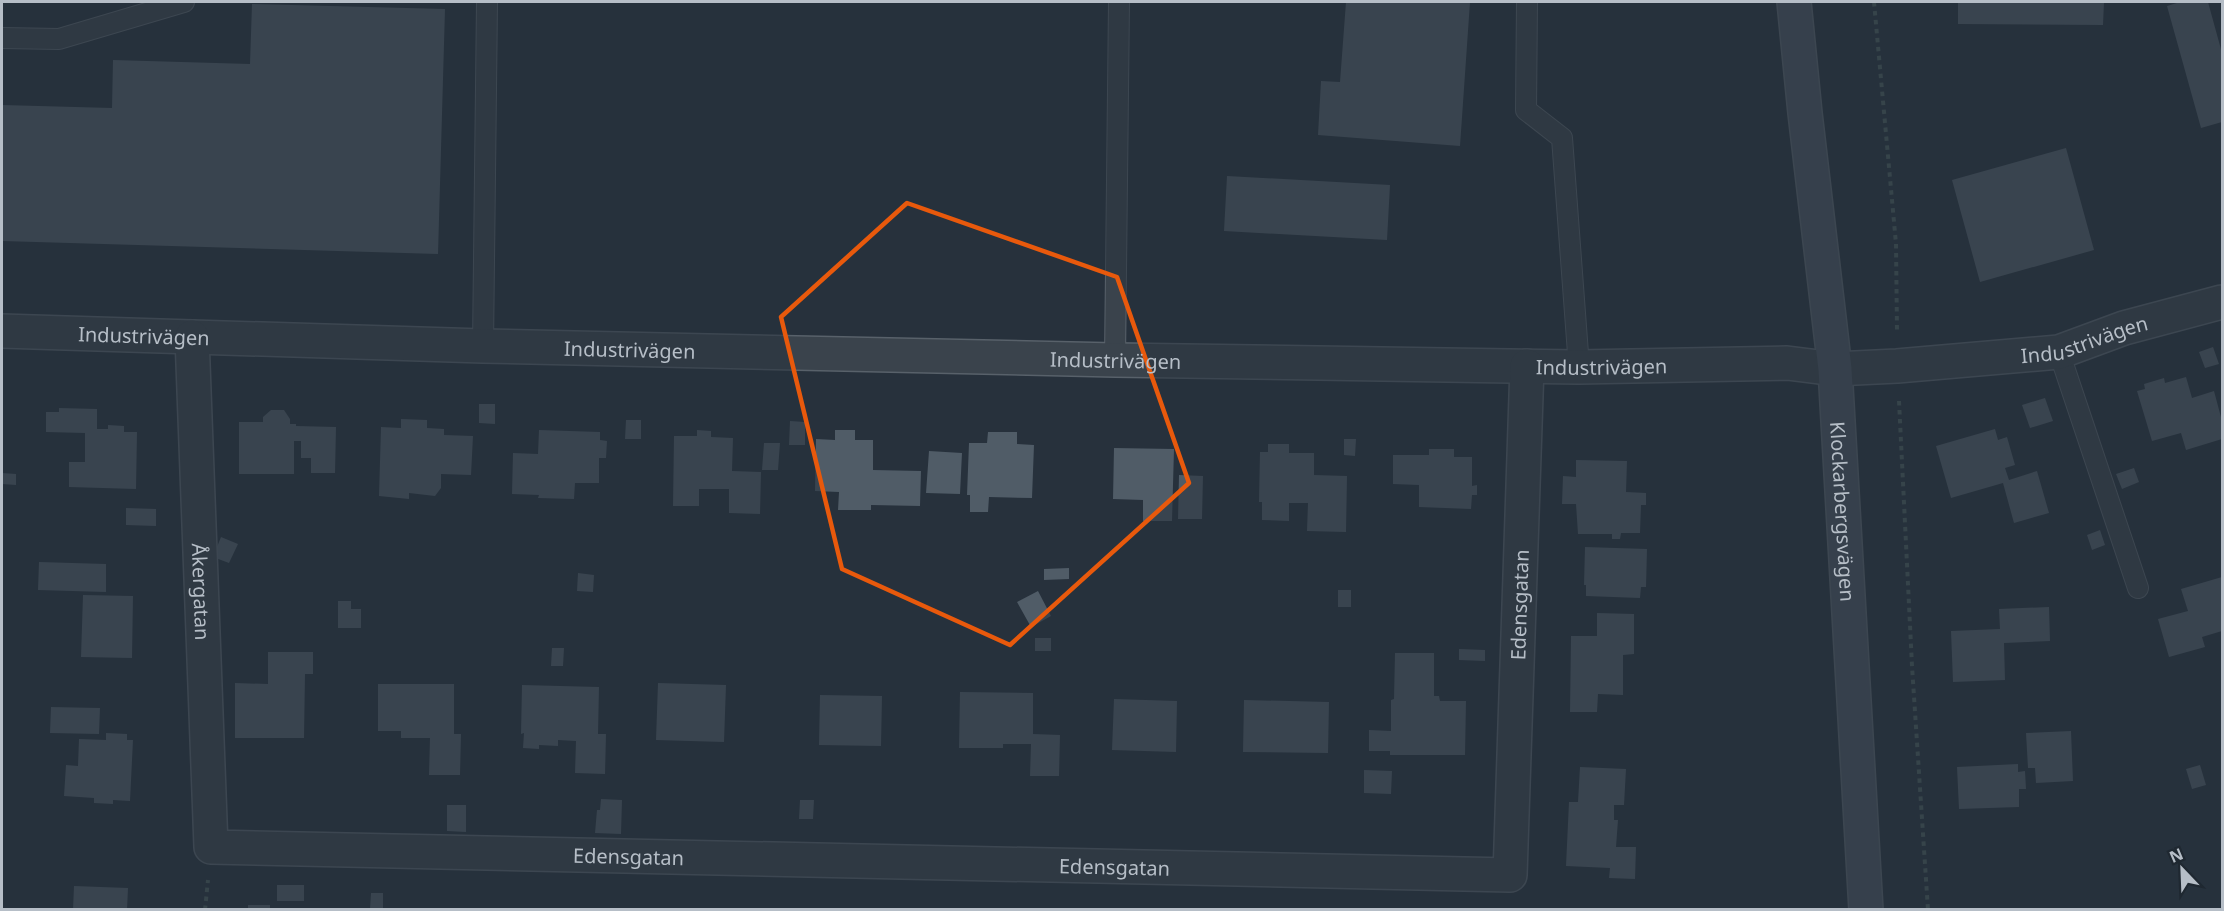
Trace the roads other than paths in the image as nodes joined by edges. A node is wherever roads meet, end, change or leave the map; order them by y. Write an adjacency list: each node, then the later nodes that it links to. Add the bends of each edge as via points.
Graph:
1 (184, 2): 7 (lane, via 59,39)
2 (487, 2): 12 (lane)
3 (1119, 2): 14 (lane)
4 (1527, 2): 16 (lane, via 1526,110 1562,138)
5 (1776, 2): 8 (main road, Klockarbergsvägen)
6 (1794, 2): 8 (main road, Klockarbergsvägen)
7 (2, 38)
8 (1805, 113): 17 (main road, Klockarbergsvägen)
9 (2223, 302): 13 (street, Industrivägen, via 2124,328)
10 (2, 331): 11 (street, Industrivägen)
11 (192, 337): 12 (street, Industrivägen); 19 (street, Åkergatan)
12 (483, 346): 14 (street, Industrivägen)
13 (2059, 352): 17 (street, Industrivägen); 18 (lane)
14 (1115, 360): 15 (street, Industrivägen)
15 (1527, 366): 16 (street, Industrivägen); 19 (street, Edensgatan, via 1510,875)
16 (1579, 367): 17 (street, Industrivägen, via 1787,363)
17 (1835, 369): 20 (main road, Klockarbergsvägen)
18 (2138, 588)
19 (211, 847)
20 (1866, 909)

